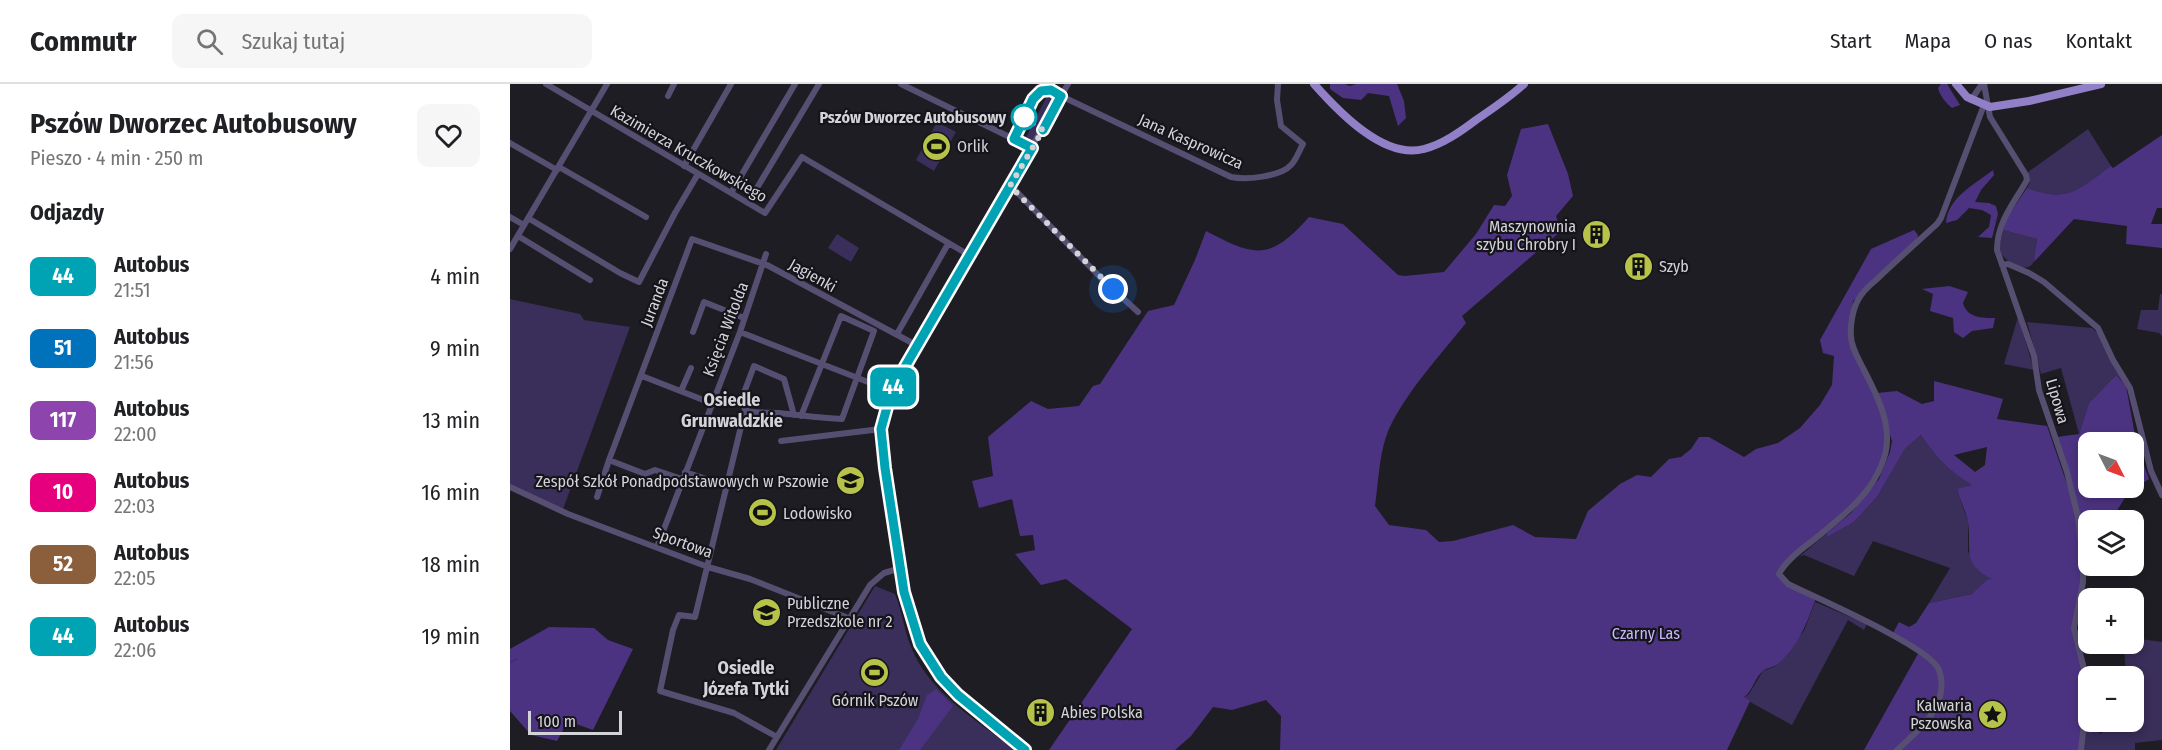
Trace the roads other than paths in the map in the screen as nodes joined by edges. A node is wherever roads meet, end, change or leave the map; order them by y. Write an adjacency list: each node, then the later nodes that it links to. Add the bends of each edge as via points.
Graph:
1 (546, 84): 20 (street, Kazimierza Kruczkowskiego)
2 (607, 84): 20 (street)
3 (674, 84): 16 (street)
4 (731, 84): 23 (street)
5 (795, 84): 27 (street)
6 (819, 84): 28 (street)
7 (901, 84): 15 (street)
8 (1068, 84): 17 (street)
9 (1278, 84): 17 (street, Jana Kasprowicza, via 1281,126 1303,144 1287,168 1246,180 1231,177)
10 (1314, 84): 11 (main road, via 1380,142 1395,149 1418,150 1462,130)
11 (1524, 84)
12 (1956, 84): 18 (main road)
13 (1983, 84): 18 (street); 19 (street)
14 (2101, 84): 19 (main road, via 2029,101)
15 (909, 86): 22 (street)
16 (668, 96)
17 (1061, 96): 22 (street)
18 (1971, 100): 19 (main road)
19 (1987, 106): 40 (street, Lipowa, via 2027,180 2001,222 1997,250); 75 (street, via 1937,224 1858,298 1851,336 1885,419 1888,445 1883,462 1851,508 1779,574 1788,584 1865,620 1937,666 1941,679 1934,712)
20 (591, 111): 23 (street, Kazimierza Kruczkowskiego); 24 (street)
21 (510, 142): 24 (street)
22 (1032, 148): 26 (street)
23 (684, 166): 25 (street, Kazimierza Kruczkowskiego)
24 (558, 168): 30 (street); 31 (street)
25 (698, 174): 27 (street, Kazimierza Kruczkowskiego); 30 (street, via 639,282)
26 (1010, 186): 38 (street); 42 (street)
27 (731, 193): 28 (street, Kazimierza Kruczkowskiego)
28 (748, 203): 35 (street, Kazimierza Kruczkowskiego, via 765,213 802,157)
29 (510, 217): 32 (street)
30 (528, 218): 32 (street)
31 (646, 218)
32 (524, 225): 33 (street)
33 (518, 236): 36 (street); 41 (street)
34 (692, 239): 39 (street, Jagienki); 50 (street, Juranda)
35 (948, 244): 38 (street, Kazimierza Kruczkowskiego); 46 (street)
36 (510, 249)
37 (766, 254): 39 (street, Księcia Witolda)
38 (969, 255): 47 (street)
39 (763, 264): 43 (street, Księcia Witolda); 46 (street, Jagienki)
40 (2002, 265): 64 (street, via 2008,264 2044,282 2098,328 2130,388 2151,471); 70 (street, Lipowa, via 2034,357 2039,390 2078,517 2083,582 2074,628)
41 (590, 280)
42 (1138, 312)
43 (744, 318): 44 (street, via 704,302); 45 (street, Księcia Witolda)
44 (693, 332)
45 (740, 332): 48 (street); 54 (street, Księcia Witolda)
46 (897, 334): 47 (street, Jagienki)
47 (916, 345): 53 (street)
48 (822, 363): 51 (street); 51 (street, via 841,316 874,331); 56 (street)
49 (691, 368): 52 (street)
50 (642, 376): 52 (street); 59 (street, Juranda)
51 (857, 377): 53 (street); 56 (street, via 842,419)
52 (681, 392): 54 (street)
53 (891, 392): 57 (street)
54 (711, 403): 60 (street, Księcia Witolda)
55 (745, 410): 56 (street); 56 (street, via 742,398 754,366 784,379); 62 (street)
56 (797, 416)
57 (881, 429): 58 (street); 68 (street)
58 (781, 441)
59 (609, 460): 61 (street, via 645,474 655,471); 65 (street, Juranda)
60 (685, 472): 61 (street, Księcia Witolda); 62 (street)
61 (682, 479): 66 (street, Księcia Witolda)
62 (728, 486): 67 (street)
63 (510, 487): 66 (street, Sportowa)
64 (2162, 495)
65 (597, 497)
66 (657, 547): 67 (street, Sportowa)
67 (708, 567): 69 (street, Sportowa, via 750,579); 72 (street, via 695,617 680,615 673,630 660,691 734,713)
68 (901, 568): 69 (street, via 874,581); 74 (street, via 908,609 929,661 958,695)
69 (848, 618): 72 (street)
70 (2083, 666)
71 (2083, 732): 76 (street, Lipowa)
72 (777, 737): 73 (street)
73 (769, 750)
74 (1025, 750)
75 (1897, 750)
76 (2081, 750)

